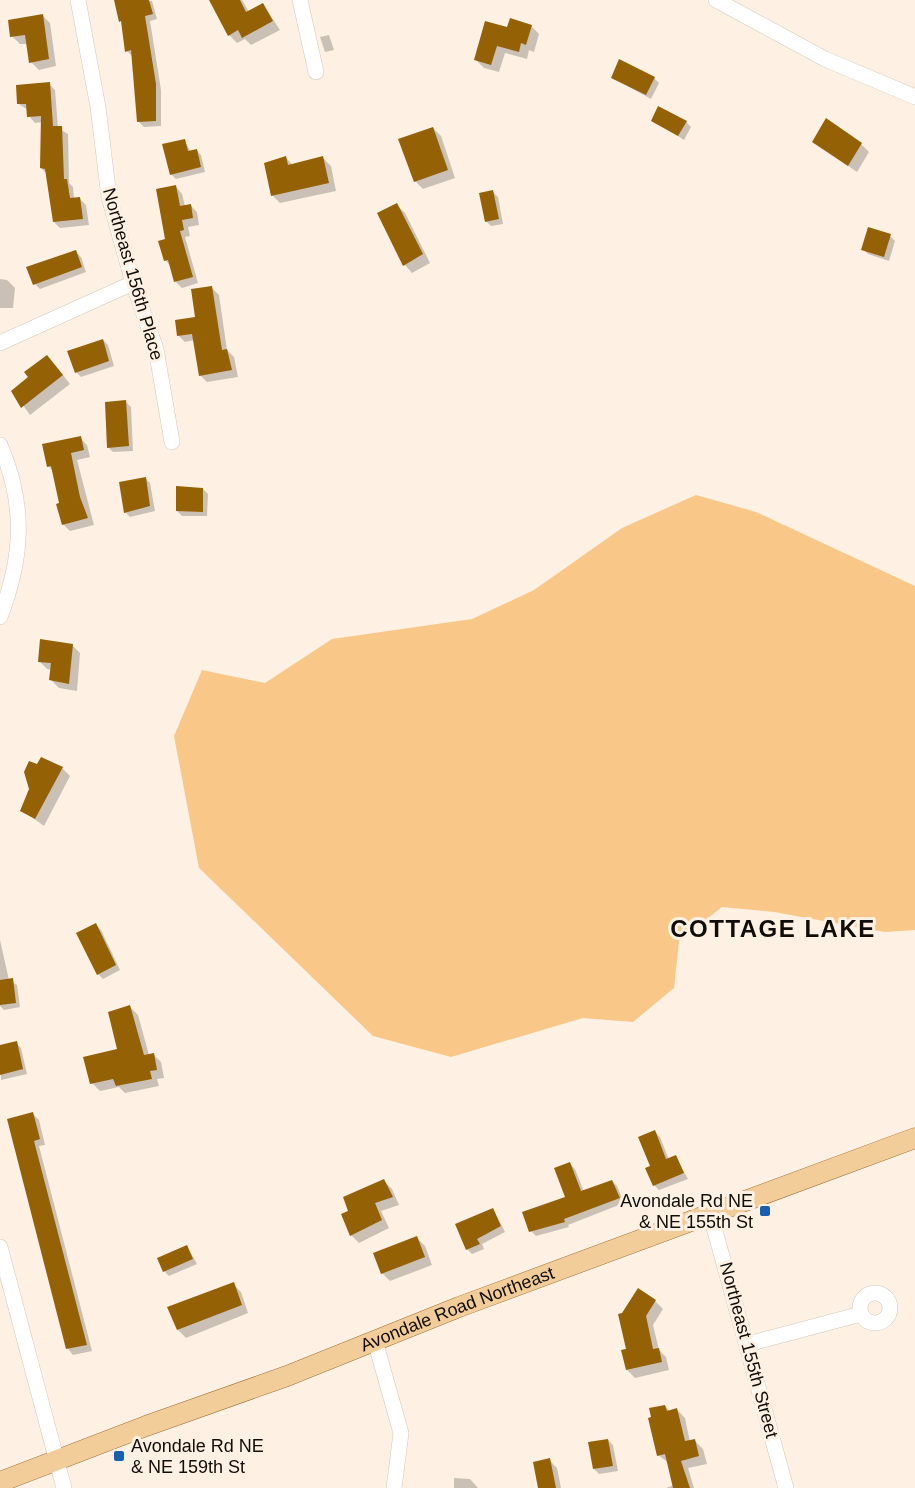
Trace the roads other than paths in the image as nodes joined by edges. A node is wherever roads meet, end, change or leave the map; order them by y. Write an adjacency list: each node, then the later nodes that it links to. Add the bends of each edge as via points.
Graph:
1 (78, 0): 6 (street, Northeast 156th Place, via 98,107 109,197)
2 (300, 0): 4 (street)
3 (716, 0): 5 (street, via 825,58)
4 (316, 72)
5 (915, 98)
6 (133, 283): 7 (street); 8 (street, Northeast 156th Place, via 156,349)
7 (0, 343)
8 (172, 442)
9 (0, 445): 10 (street)
10 (3, 460): 11 (street, via 17,496 20,534 11,587)
11 (0, 616)
12 (915, 1138): 13 (main road, Avondale Road Northeast)
13 (710, 1213): 16 (main road, Avondale Road Northeast); 17 (street, Northeast 155th Street)
14 (0, 1247): 18 (street)
15 (861, 1314): 17 (street)
16 (375, 1341): 18 (main road, Avondale Road Northeast); 21 (street, via 401,1432)
17 (748, 1344): 22 (street, Northeast 155th Street)
18 (57, 1460): 19 (main road, Avondale Road Northeast); 20 (street)
19 (0, 1482)
20 (64, 1488)
21 (394, 1488)
22 (786, 1488)

